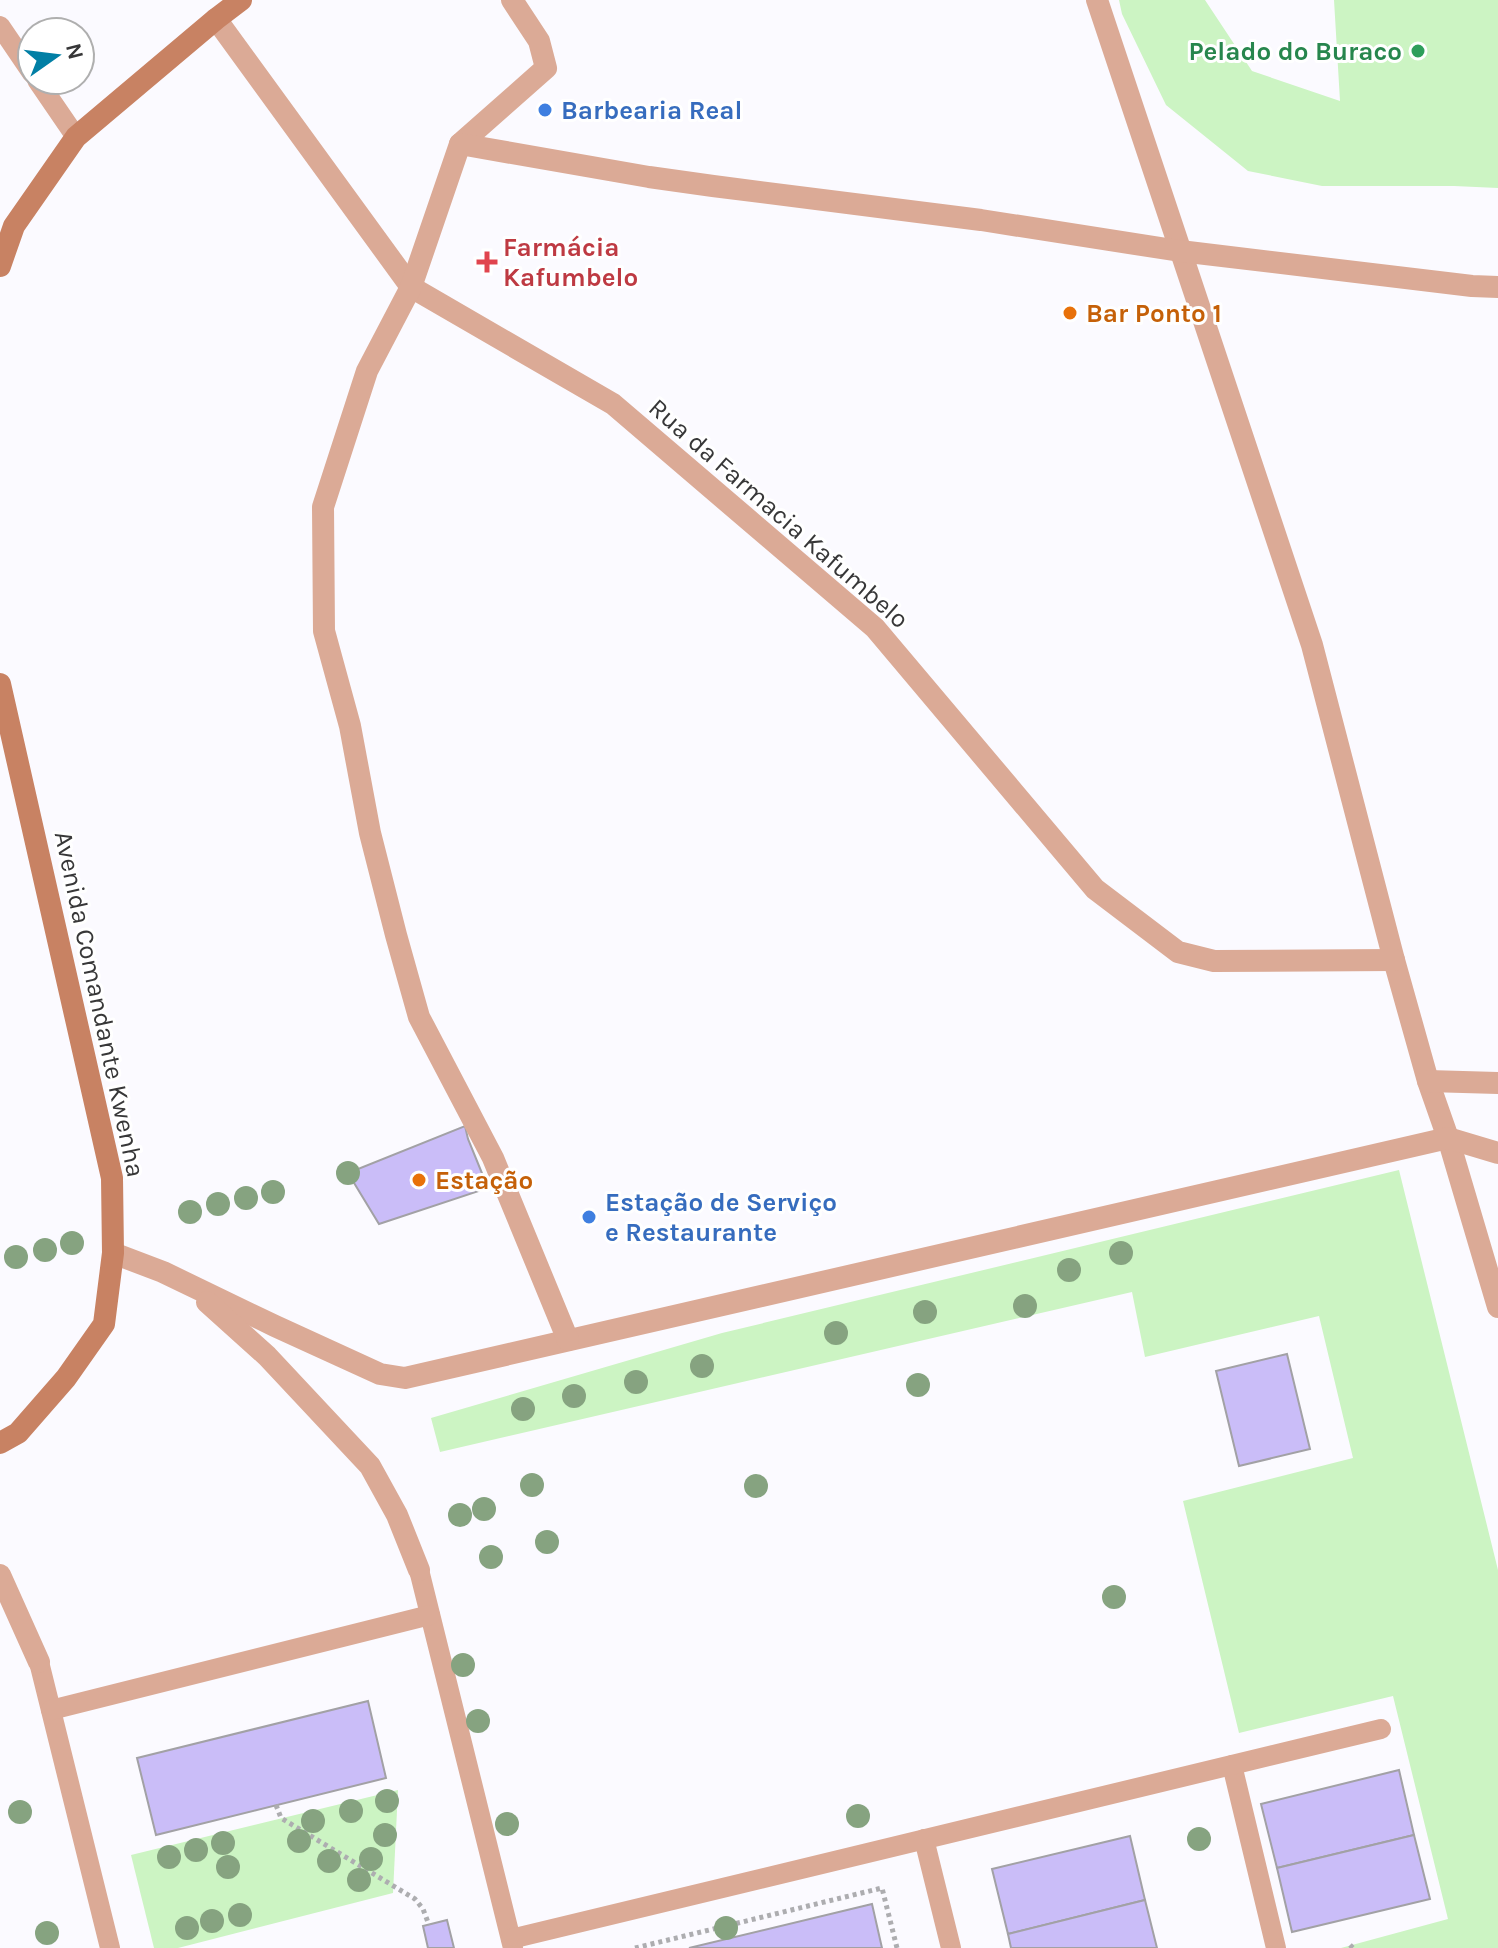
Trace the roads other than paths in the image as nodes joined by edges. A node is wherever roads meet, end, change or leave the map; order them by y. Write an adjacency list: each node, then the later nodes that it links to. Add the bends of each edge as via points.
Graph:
1 (241, 0): 4 (main road)
2 (512, 0): 9 (street, via 539,41 546,68)
3 (1097, 0): 10 (street)
4 (216, 19): 8 (main road); 12 (street, Rua da Farmacia Kafumbelo)
5 (0, 26): 6 (lane)
6 (16, 50)
7 (48, 96): 8 (lane)
8 (76, 137): 11 (main road, via 14,226)
9 (460, 144): 10 (street, via 649,177); 12 (street)
10 (1180, 251): 13 (street); 15 (street, via 1312,645)
11 (0, 266)
12 (411, 287): 15 (street, Rua da Farmacia Kafumbelo, via 613,404 875,628 1095,889 1178,952 1214,961); 23 (street, via 367,371 323,507 324,631 419,1017 493,1158)
13 (1498, 287)
14 (0, 684): 20 (main road, Avenida Comandante Kwenha, via 112,1178)
15 (1394, 960): 16 (street)
16 (1428, 1081): 17 (street); 18 (street)
17 (1498, 1083)
18 (1448, 1138): 19 (street); 22 (street); 23 (street)
19 (1498, 1153)
20 (113, 1253): 21 (street); 24 (main road, Avenida Comandante Kwenha, via 104,1324 18,1433)
21 (187, 1283): 23 (street, via 380,1374 405,1378); 25 (street, via 267,1356 370,1466)
22 (1498, 1307)
23 (568, 1340)
24 (0, 1443)
25 (419, 1570): 27 (lane)
26 (0, 1575): 28 (street)
27 (430, 1615): 29 (lane); 33 (lane)
28 (39, 1662): 29 (lane)
29 (51, 1710): 34 (lane)
30 (1381, 1729): 31 (lane)
31 (1232, 1765): 32 (lane); 36 (lane)
32 (924, 1839): 33 (lane); 35 (lane)
33 (512, 1944)
34 (110, 1948)
35 (951, 1948)
36 (1276, 1948)

